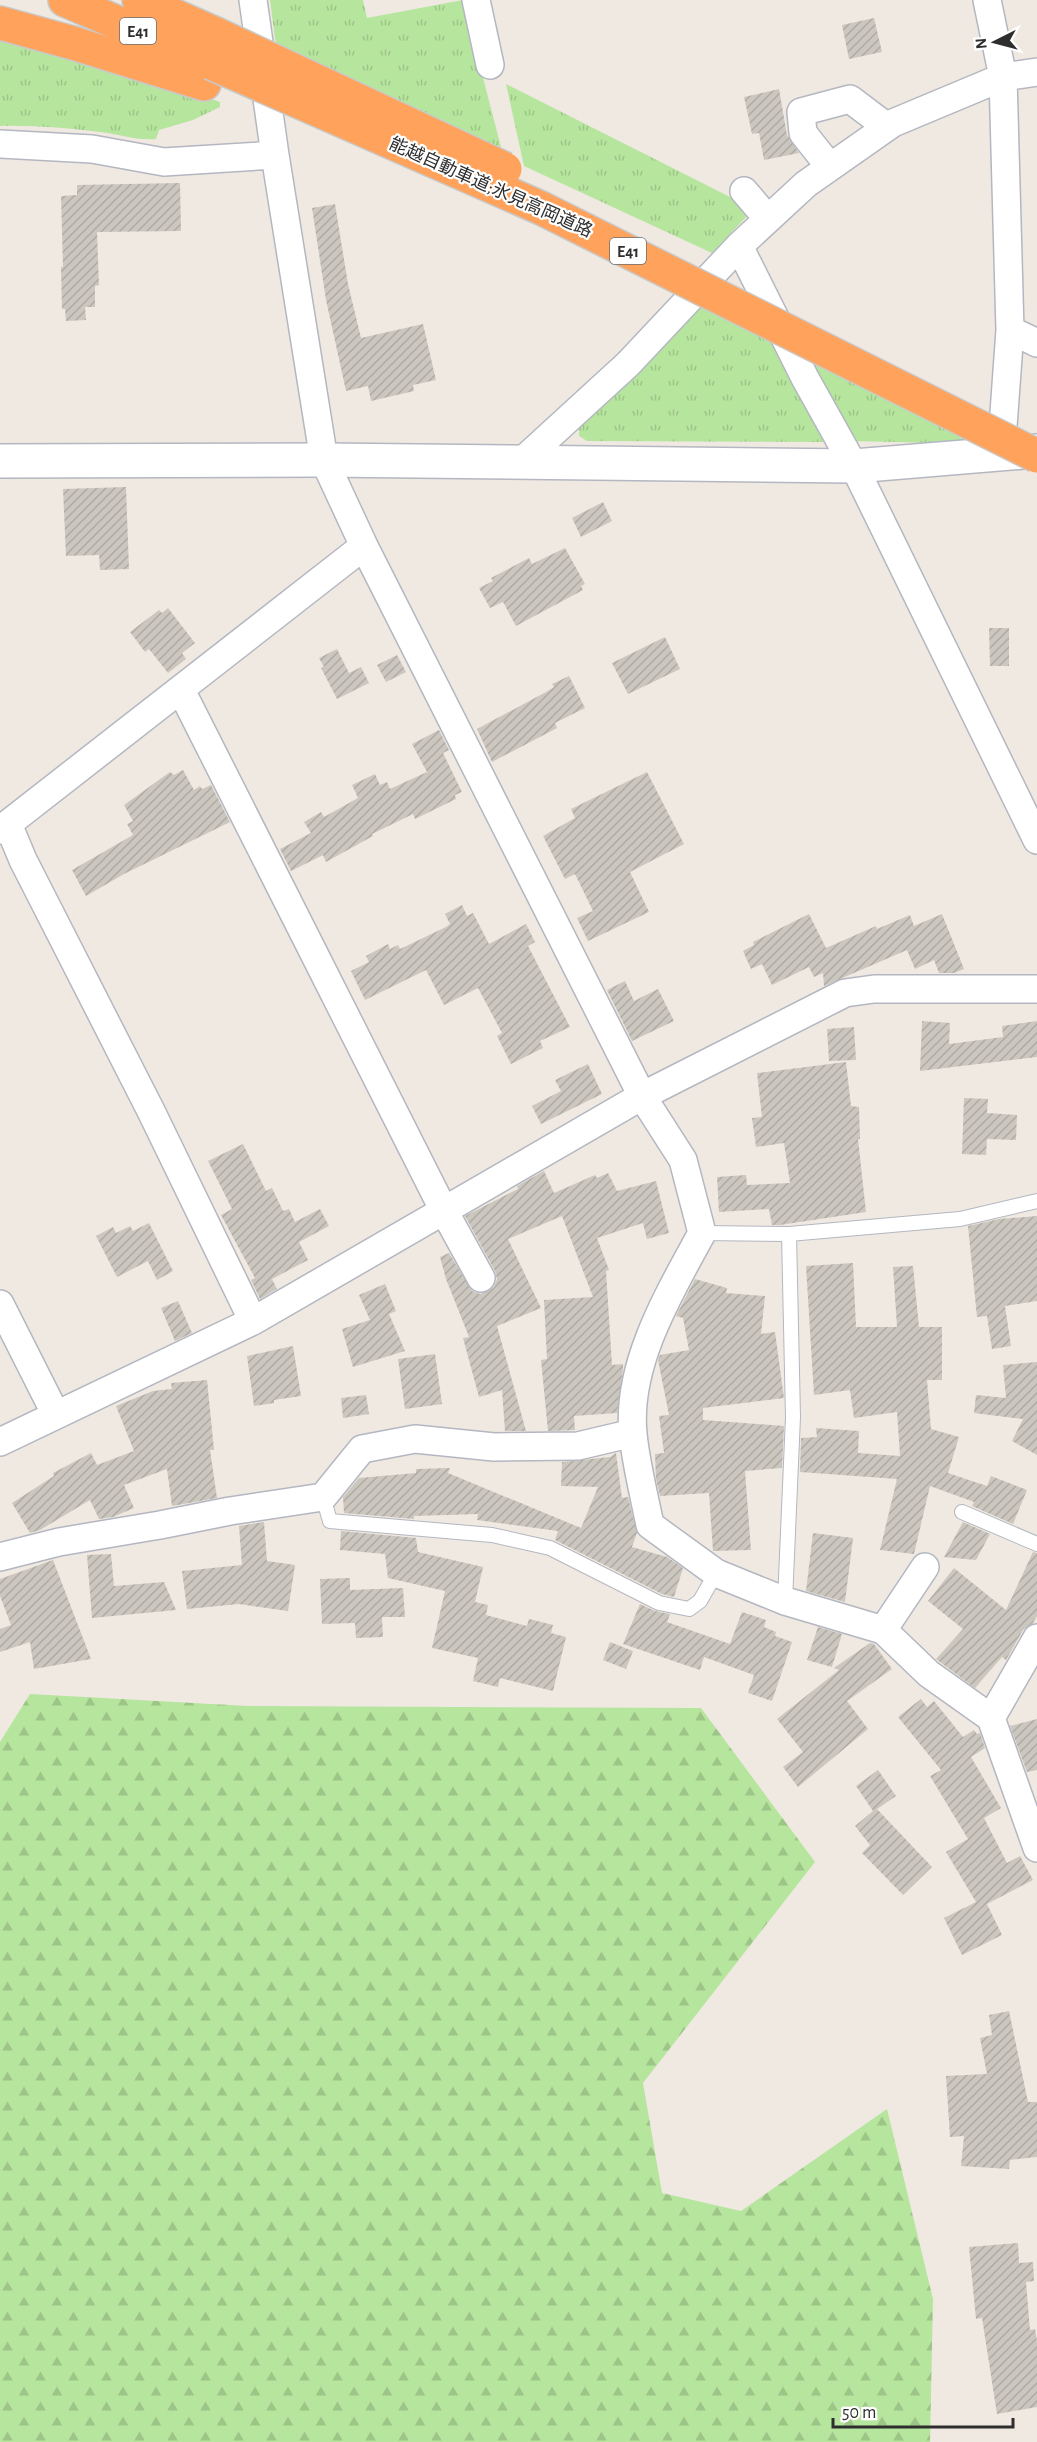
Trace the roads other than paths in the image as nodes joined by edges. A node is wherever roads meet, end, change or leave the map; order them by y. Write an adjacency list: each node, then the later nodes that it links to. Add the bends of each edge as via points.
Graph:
1 (65, 0): 7 (highway, 能越自動車道;氷見高岡道路 / E41)
2 (139, 0): 7 (highway, 能越自動車道;氷見高岡道路 / E41)
3 (253, 0): 13 (street)
4 (476, 0): 8 (street)
5 (987, 0): 10 (street)
6 (0, 23): 7 (highway, via 73,43)
7 (210, 60): 20 (highway, 能越自動車道;氷見高岡道路 / E41, bridge, via 473,153 734,279); 23 (highway, 能越自動車道;氷見高岡道路 / E41, bridge, via 541,208)
8 (490, 65)
9 (1037, 72): 10 (street)
10 (1003, 77): 11 (street); 18 (street)
11 (886, 127): 14 (street); 14 (street, via 850,99 801,112 803,133)
12 (0, 144): 13 (street, via 92,149 164,162)
13 (275, 155): 24 (street)
14 (830, 167): 16 (street)
15 (744, 190): 16 (street)
16 (768, 219): 17 (street)
17 (739, 246): 26 (street, via 628,363); 27 (street)
18 (1010, 330): 19 (street); 22 (street)
19 (1037, 343)
20 (1037, 435)
21 (1037, 451): 22 (street)
22 (1001, 454): 27 (street)
23 (1037, 456)
24 (324, 460): 25 (street); 26 (street); 28 (street)
25 (0, 461)
26 (521, 462): 27 (street)
27 (854, 466): 31 (street)
28 (364, 546): 29 (street); 33 (street)
29 (181, 690): 30 (street); 35 (street)
30 (4, 827): 40 (street, via 151,1111)
31 (1037, 840)
32 (1037, 990): 33 (street, via 874,989 845,993)
33 (642, 1096): 35 (street); 36 (street, via 683,1160)
34 (1037, 1201): 37 (lane, via 960,1219)
35 (443, 1209): 38 (street); 40 (street)
36 (702, 1233): 37 (lane); 42 (street, via 668,1295 640,1361)
37 (789, 1233): 50 (lane, via 793,1417)
38 (481, 1278)
39 (0, 1304): 41 (street)
40 (253, 1321): 41 (street)
41 (56, 1415): 43 (street)
42 (633, 1433): 44 (street, via 578,1446 494,1448 415,1439 362,1449); 49 (street, via 650,1525)
43 (0, 1442)
44 (323, 1497): 47 (street, via 59,1542); 49 (lane, via 330,1521 492,1535 550,1548 659,1603 689,1609 700,1601)
45 (962, 1512): 46 (lane)
46 (1037, 1544)
47 (0, 1557)
48 (925, 1568): 51 (street)
49 (716, 1573): 50 (street)
50 (785, 1602): 51 (street)
51 (883, 1630): 53 (street, via 929,1674)
52 (1037, 1638): 53 (street)
53 (991, 1718): 54 (street)
54 (1037, 1848)

